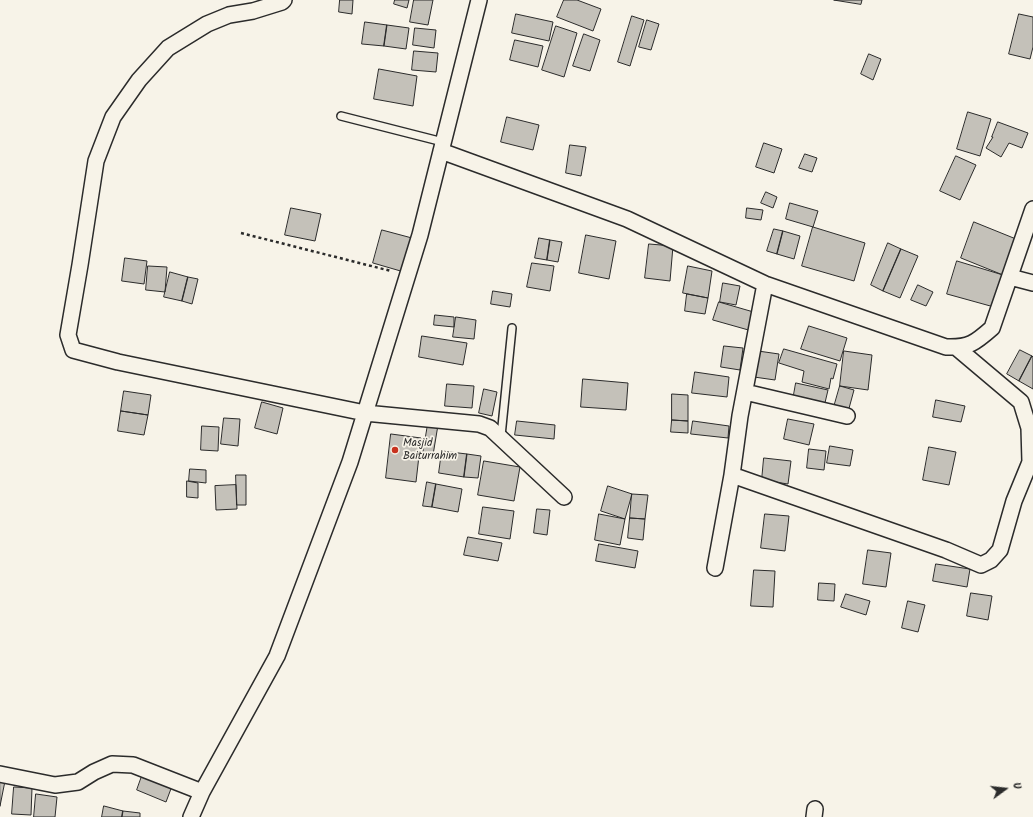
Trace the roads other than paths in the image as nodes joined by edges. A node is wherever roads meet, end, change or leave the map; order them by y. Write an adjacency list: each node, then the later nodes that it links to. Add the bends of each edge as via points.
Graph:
1 (284, 0): 12 (street, via 253,11 229,15 207,24 168,48 139,80 112,117 96,161 68,335 73,350 118,362)
2 (478, 0): 4 (street)
3 (341, 116): 4 (lane)
4 (442, 146): 8 (street, via 628,220); 12 (street, via 420,234)
5 (1033, 209): 6 (street)
6 (1010, 277): 7 (street); 10 (street, via 992,328 976,342)
7 (1033, 283)
8 (765, 284): 10 (street, via 946,347); 11 (street)
9 (512, 328): 14 (lane)
10 (957, 348): 15 (street, via 1021,402 1029,428 1030,462 1014,501 1000,550 991,560 981,565 946,550)
11 (745, 392): 13 (street); 15 (street)
12 (365, 413): 14 (street, via 479,424); 19 (street, via 350,462 277,656)
13 (847, 416)
14 (501, 436): 16 (street)
15 (732, 475): 17 (street)
16 (564, 497)
17 (715, 568)
18 (0, 774): 19 (street, via 55,785 78,782 112,764 133,765)
19 (202, 792): 20 (street)
20 (191, 817)

